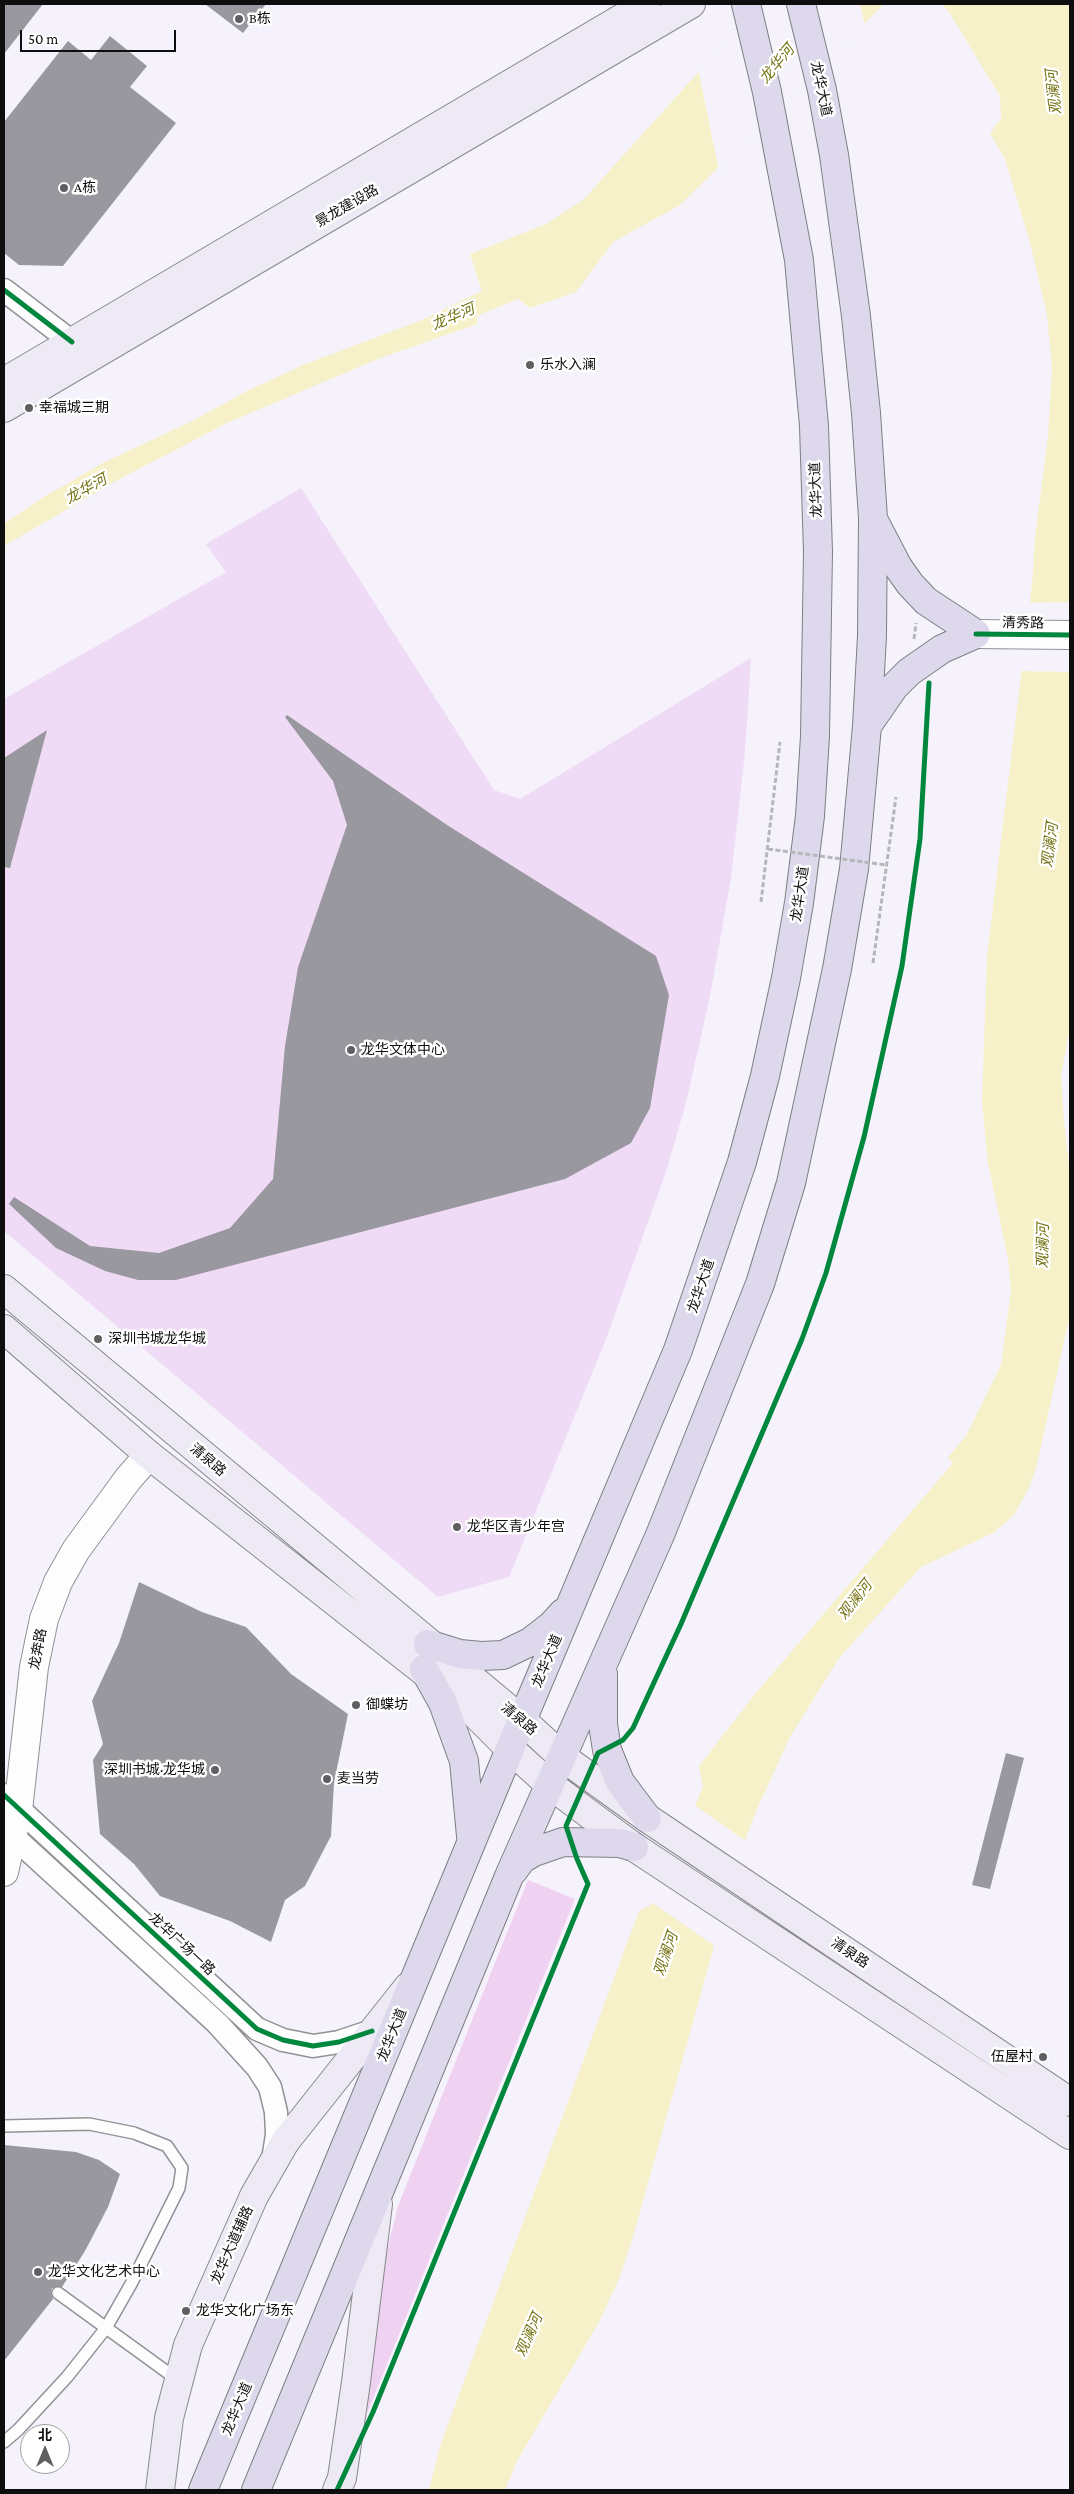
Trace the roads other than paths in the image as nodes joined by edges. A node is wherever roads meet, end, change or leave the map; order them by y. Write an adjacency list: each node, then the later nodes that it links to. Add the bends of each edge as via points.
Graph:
1 (646, 4): 6 (main road, 景龙建设路)
2 (691, 4): 8 (main road, 景龙建设路)
3 (801, 4): 9 (main road, 龙华大道, via 834,155 857,326)
4 (747, 9): 16 (main road, 龙华大道, via 767,92 799,260 814,426 818,552 815,736 810,816 800,903 786,978 742,1162 678,1350)
5 (4, 290): 6 (street)
6 (72, 342): 7 (main road, 景龙建设路)
7 (4, 382)
8 (4, 408)
9 (873, 518): 10 (main road, via 910,584 926,600); 12 (main road, 龙华大道)
10 (976, 634): 11 (street, 清秀路); 12 (main road, via 942,649 909,672 894,687)
11 (1070, 635)
12 (867, 726): 18 (main road, 龙华大道, via 854,869 837,969 791,1183 760,1284 728,1368 660,1535)
13 (4, 1289): 17 (main road, 清泉路)
14 (4, 1330): 15 (main road, 清泉路)
15 (148, 1455): 17 (main road, 清泉路); 23 (street, 龙奔路, via 76,1550 58,1582 44,1619 34,1667)
16 (572, 1602): 17 (main road, via 530,1642 504,1655); 19 (main road, 龙华大道)
17 (426, 1656): 19 (main road, 清泉路); 20 (main road, 清泉路); 25 (main road, via 464,1761)
18 (603, 1662): 21 (main road, 龙华大道); 24 (main road, via 603,1724 607,1750 620,1782)
19 (522, 1720): 20 (main road, 龙华大道); 21 (main road, 清泉路)
20 (510, 1749): 22 (main road, 清泉路); 25 (main road, 龙华大道)
21 (562, 1756): 22 (main road, 龙华大道); 24 (main road, 清泉路)
22 (549, 1784): 26 (main road, 清泉路); 28 (main road, 龙华大道)
23 (10, 1818): 27 (street, 龙奔路); 30 (street, 龙华广场一路, via 257,2029 284,2040 313,2046 339,2042); 34 (street, via 217,2023 257,2067 270,2087 276,2112 277,2135)
24 (647, 1818): 31 (main road, 清泉路)
25 (472, 1842): 29 (main road, 龙华大道)
26 (634, 1847): 28 (main road, via 620,1842 563,1842 522,1859); 33 (main road, 清泉路)
27 (4, 1872)
28 (510, 1874): 35 (main road, 龙华大道)
29 (415, 1979): 30 (main road, 龙华大道辅路); 41 (main road, 龙华大道)
30 (372, 2031): 34 (main road, 龙华大道辅路, via 285,2142)
31 (1070, 2102)
32 (4, 2126): 37 (lane, via 89,2124 134,2133 167,2146 182,2168 180,2188)
33 (1070, 2136)
34 (272, 2166): 38 (main road, 龙华大道辅路, via 254,2196 188,2345)
35 (380, 2192): 42 (main road, 龙华大道); 43 (main road, via 356,2382)
36 (58, 2293): 37 (lane)
37 (106, 2328): 38 (lane); 39 (lane, via 67,2377)
38 (178, 2380): 40 (main road, 龙华大道辅路, via 169,2418)
39 (4, 2442)
40 (160, 2490)
41 (203, 2490)
42 (256, 2490)
43 (338, 2490)

